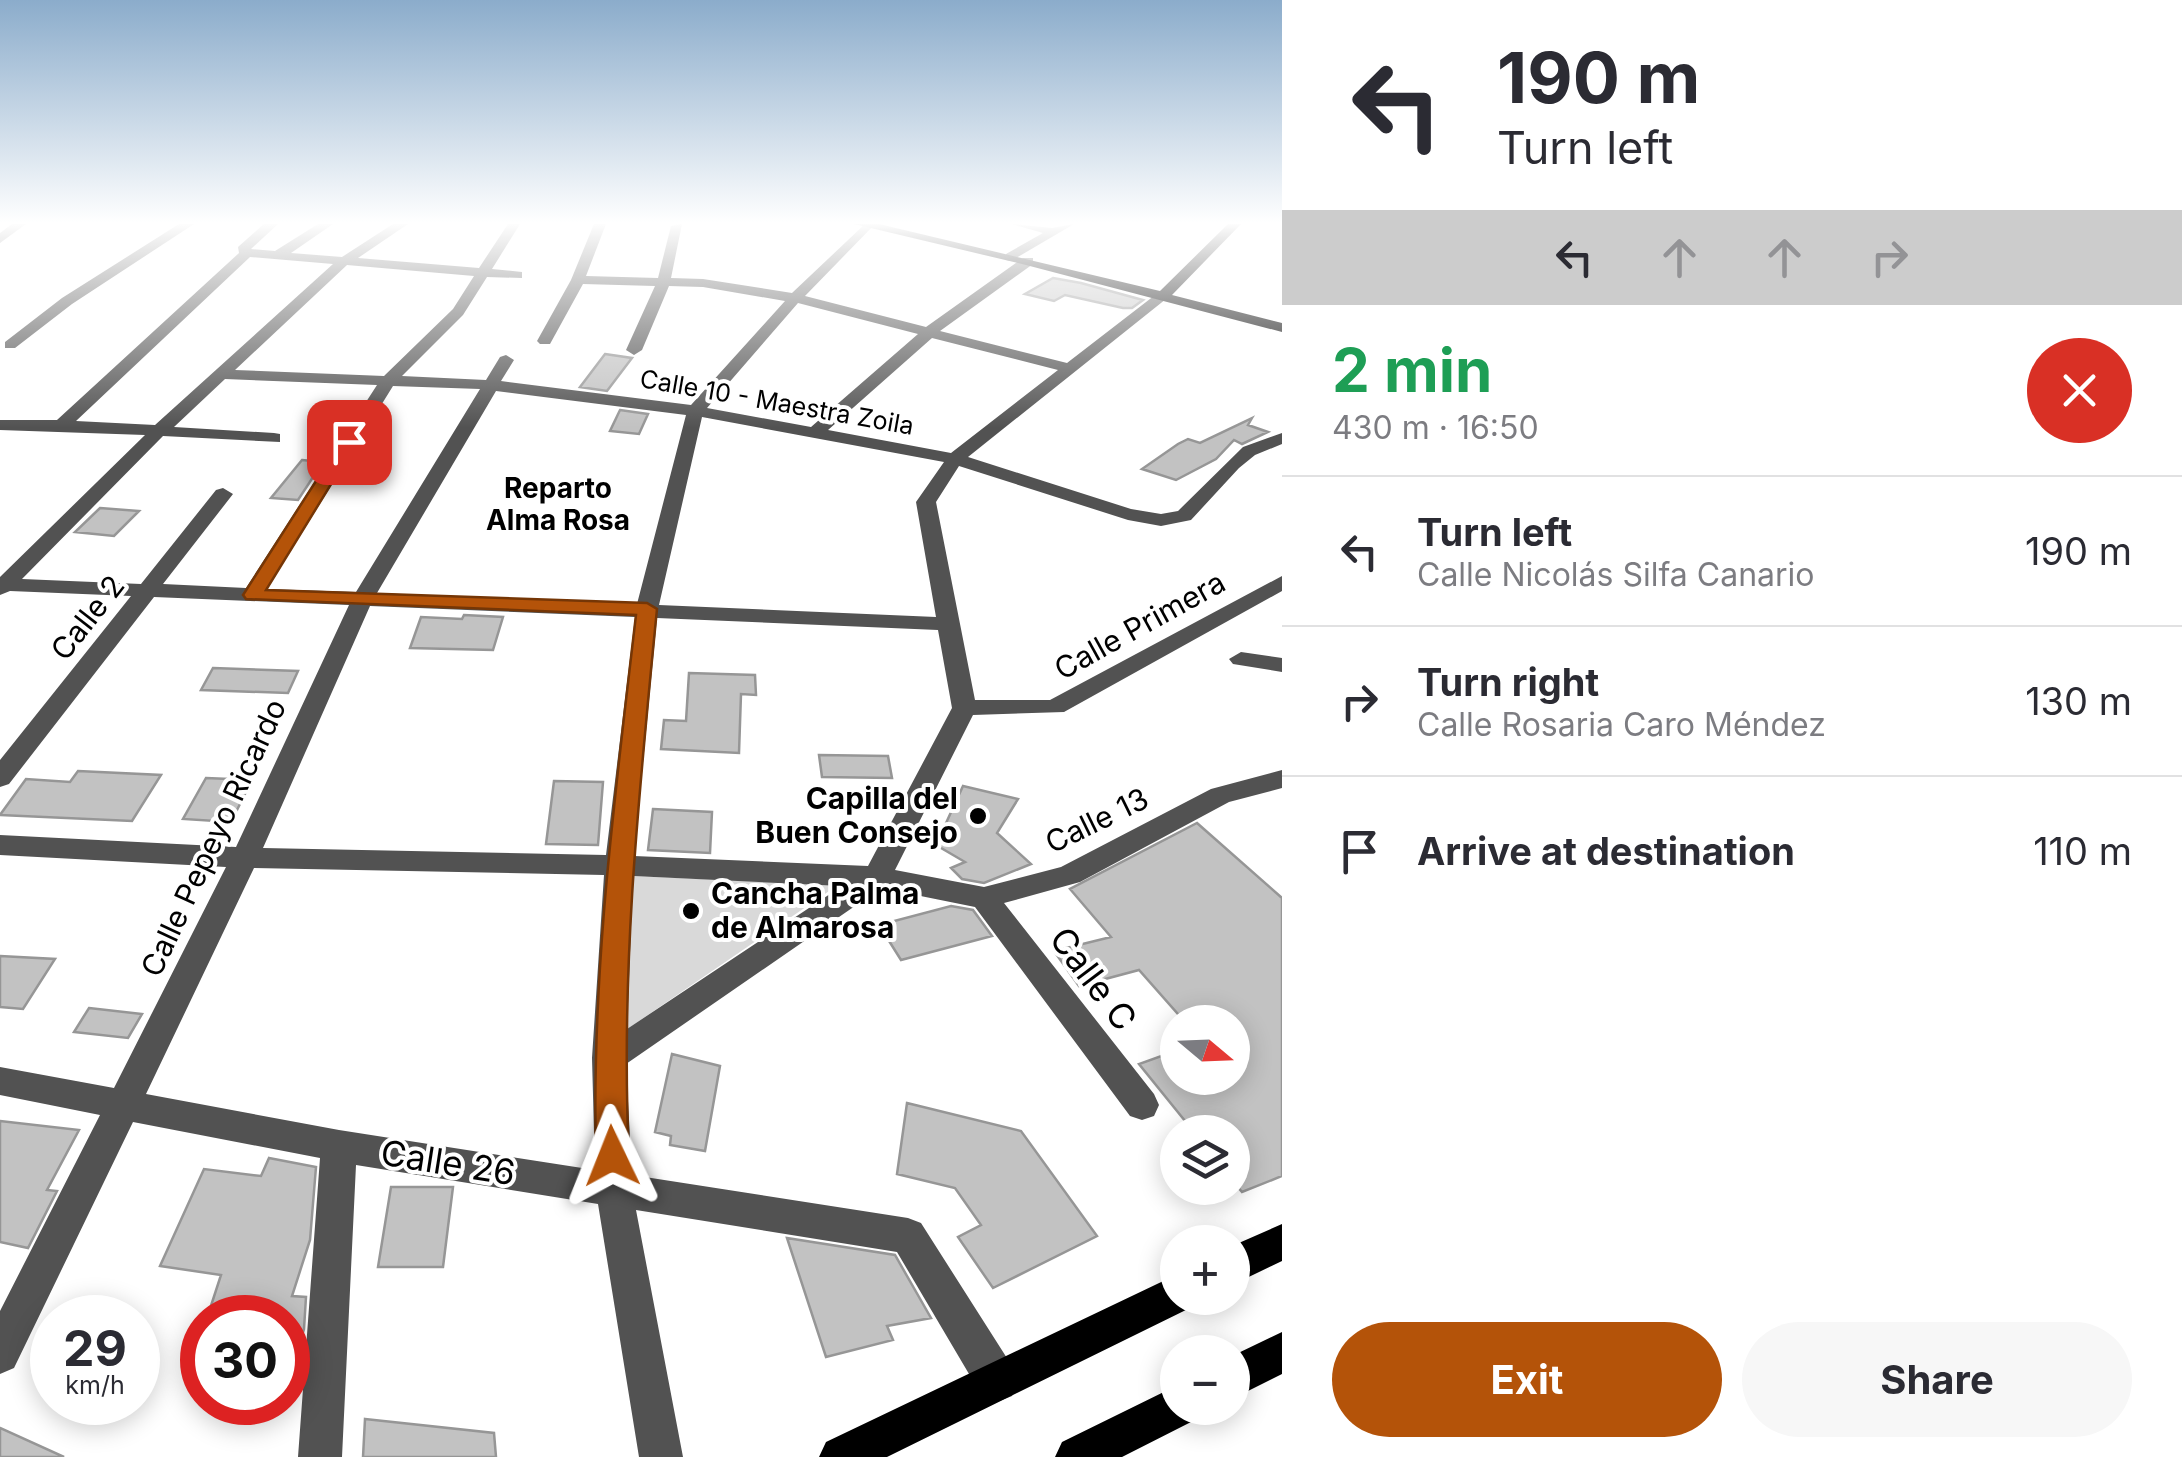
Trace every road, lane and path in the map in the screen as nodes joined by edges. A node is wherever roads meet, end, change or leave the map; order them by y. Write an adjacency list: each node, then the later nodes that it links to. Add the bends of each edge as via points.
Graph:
1 (81, 292): 17 (street)
2 (204, 292): 24 (street)
3 (311, 292): 21 (street)
4 (471, 292): 22 (street)
5 (571, 292): 16 (street)
6 (659, 292): 18 (street)
7 (758, 292): 13 (street)
8 (801, 292): 13 (street)
9 (984, 292): 15 (street)
10 (1152, 292): 12 (main road)
11 (1167, 292): 12 (main road)
12 (1164, 295): 14 (main road); 19 (street)
13 (795, 298): 15 (street); 23 (street)
14 (1279, 326)
15 (928, 332): 19 (street); 27 (street)
16 (544, 341)
17 (10, 344)
18 (634, 350)
19 (1068, 368): 30 (street)
20 (499, 372): 22 (street, Calle 10 - Maestra Zoila); 23 (street, Calle 10 - Maestra Zoila); 36 (street, Calle Pepeyo Ricardo)
21 (224, 374): 22 (street, Calle 10 - Maestra Zoila); 26 (street)
22 (388, 381): 35 (street)
23 (695, 411): 27 (street, Calle 10 - Maestra Zoila); 37 (street)
24 (60, 424): 25 (street); 26 (street)
25 (0, 425)
26 (159, 431): 28 (street); 33 (street)
27 (817, 431): 30 (street, Calle 10 - Maestra Zoila)
28 (274, 438)
29 (1282, 438): 30 (street, Calle 10 - Maestra Zoila, via 1233,464 1174,520 1128,514)
30 (955, 459): 38 (street, via 926,502)
31 (223, 494): 34 (street, Calle 2)
32 (1282, 582): 41 (street, Calle Primera, via 1055,708)
33 (2, 586): 34 (street)
34 (146, 592): 35 (street); 42 (street, Calle 2)
35 (252, 595): 36 (street)
36 (364, 597): 37 (street); 45 (street, Calle Pepeyo Ricardo)
37 (647, 609): 38 (street); 46 (street)
38 (951, 624): 41 (street)
39 (1241, 659): 40 (street)
40 (1282, 666)
41 (964, 708): 47 (street)
42 (0, 778)
43 (1282, 778): 48 (street, Calle 13, via 1220,795 1070,875)
44 (0, 845): 45 (street, Calle 13)
45 (245, 858): 46 (street, Calle 13); 51 (street, Calle Pepeyo Ricardo)
46 (619, 864): 47 (street, Calle 13); 49 (street)
47 (877, 877): 48 (street, Calle 13); 49 (street)
48 (984, 898): 52 (street, Calle C)
49 (609, 1058): 54 (street)
50 (0, 1082): 51 (street, Calle 26)
51 (122, 1104): 53 (street, Calle 26); 59 (street, Calle Pepeyo Ricardo)
52 (1142, 1105)
53 (338, 1146): 54 (street, Calle 26); 63 (street)
54 (614, 1189): 61 (street, Calle 26, via 908,1236); 64 (street)
55 (1282, 1242): 56 (main road)
56 (1250, 1257)
57 (1160, 1302): 61 (main road)
58 (1282, 1352): 60 (main road)
59 (0, 1354)
60 (1250, 1369)
61 (996, 1381): 65 (main road)
62 (1160, 1415): 66 (main road)
63 (320, 1457)
64 (661, 1457)
65 (841, 1457)
66 (1077, 1457)

